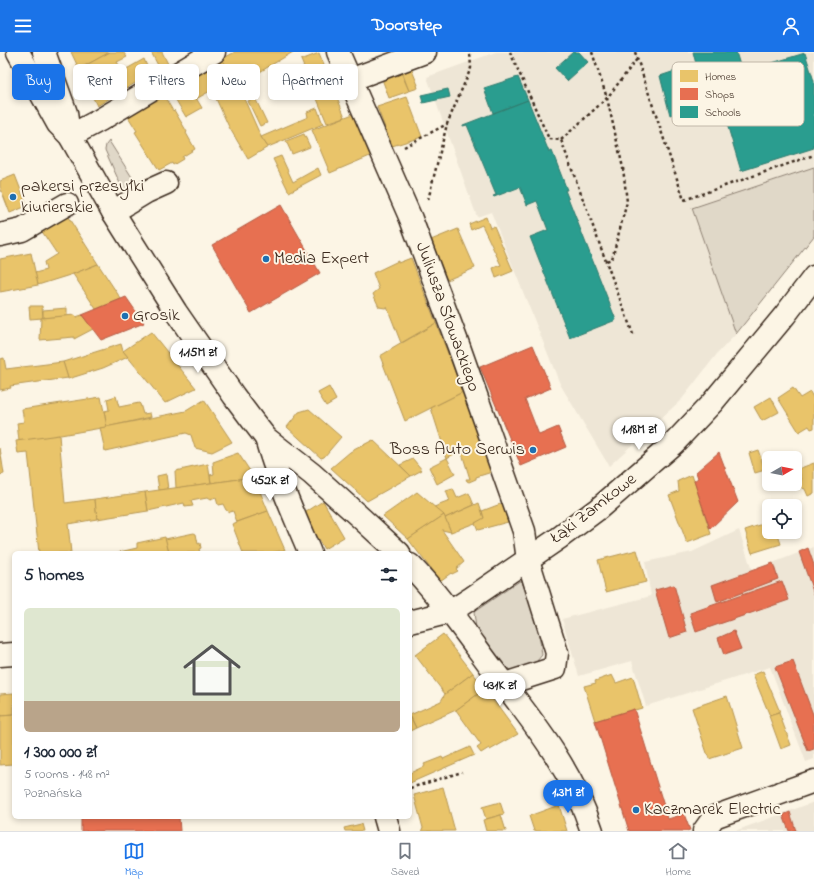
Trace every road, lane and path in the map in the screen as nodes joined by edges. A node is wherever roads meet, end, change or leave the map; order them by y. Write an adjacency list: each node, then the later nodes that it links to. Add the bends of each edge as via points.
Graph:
1 (18, 52): 16 (street, via 58,124)
2 (44, 52): 16 (street, via 66,113)
3 (214, 52): 16 (street)
4 (338, 52): 11 (street, Juliusza Słowackiego)
5 (426, 52): 12 (street)
6 (470, 52): 15 (path, via 471,68)
7 (510, 52): 17 (path, via 549,139)
8 (592, 52): 14 (path)
9 (634, 52): 10 (path)
10 (637, 59): 14 (path); 18 (path, via 684,200)
11 (343, 64)
12 (358, 77)
13 (358, 98): 19 (street, Juliusza Słowackiego)
14 (607, 98): 17 (path); 25 (path, via 623,168 627,202 612,259)
15 (447, 124): 19 (path); 23 (path, via 426,205 418,216)
16 (70, 136): 22 (street)
17 (561, 140): 25 (path)
18 (814, 155)
19 (384, 157): 23 (street, Juliusza Słowackiego)
20 (166, 183): 22 (street)
21 (68, 204): 24 (street, via 22,230)
22 (113, 212): 28 (street, via 176,312)
23 (411, 219): 31 (street, Juliusza Słowackiego, via 524,531)
24 (0, 235)
25 (606, 261): 27 (path)
26 (814, 277): 31 (street, Łąki Zamkowe, via 743,367 674,443 598,508)
27 (634, 337)
28 (266, 438): 29 (street, via 286,497); 30 (street, via 314,476)
29 (309, 551)
30 (397, 551)
31 (528, 560): 33 (street, Łąki Zamkowe); 37 (street, Juliusza Słowackiego, via 557,653 555,668)
32 (412, 567): 33 (street)
33 (450, 612): 34 (street, Łąki Zamkowe); 37 (street)
34 (412, 622)
35 (12, 654): 36 (street)
36 (0, 655)
37 (505, 684): 44 (street, via 549,744 574,786)
38 (462, 772): 40 (path)
39 (814, 781): 42 (street)
40 (412, 787)
41 (386, 819): 43 (street)
42 (709, 824)
43 (389, 831)
44 (592, 831)

